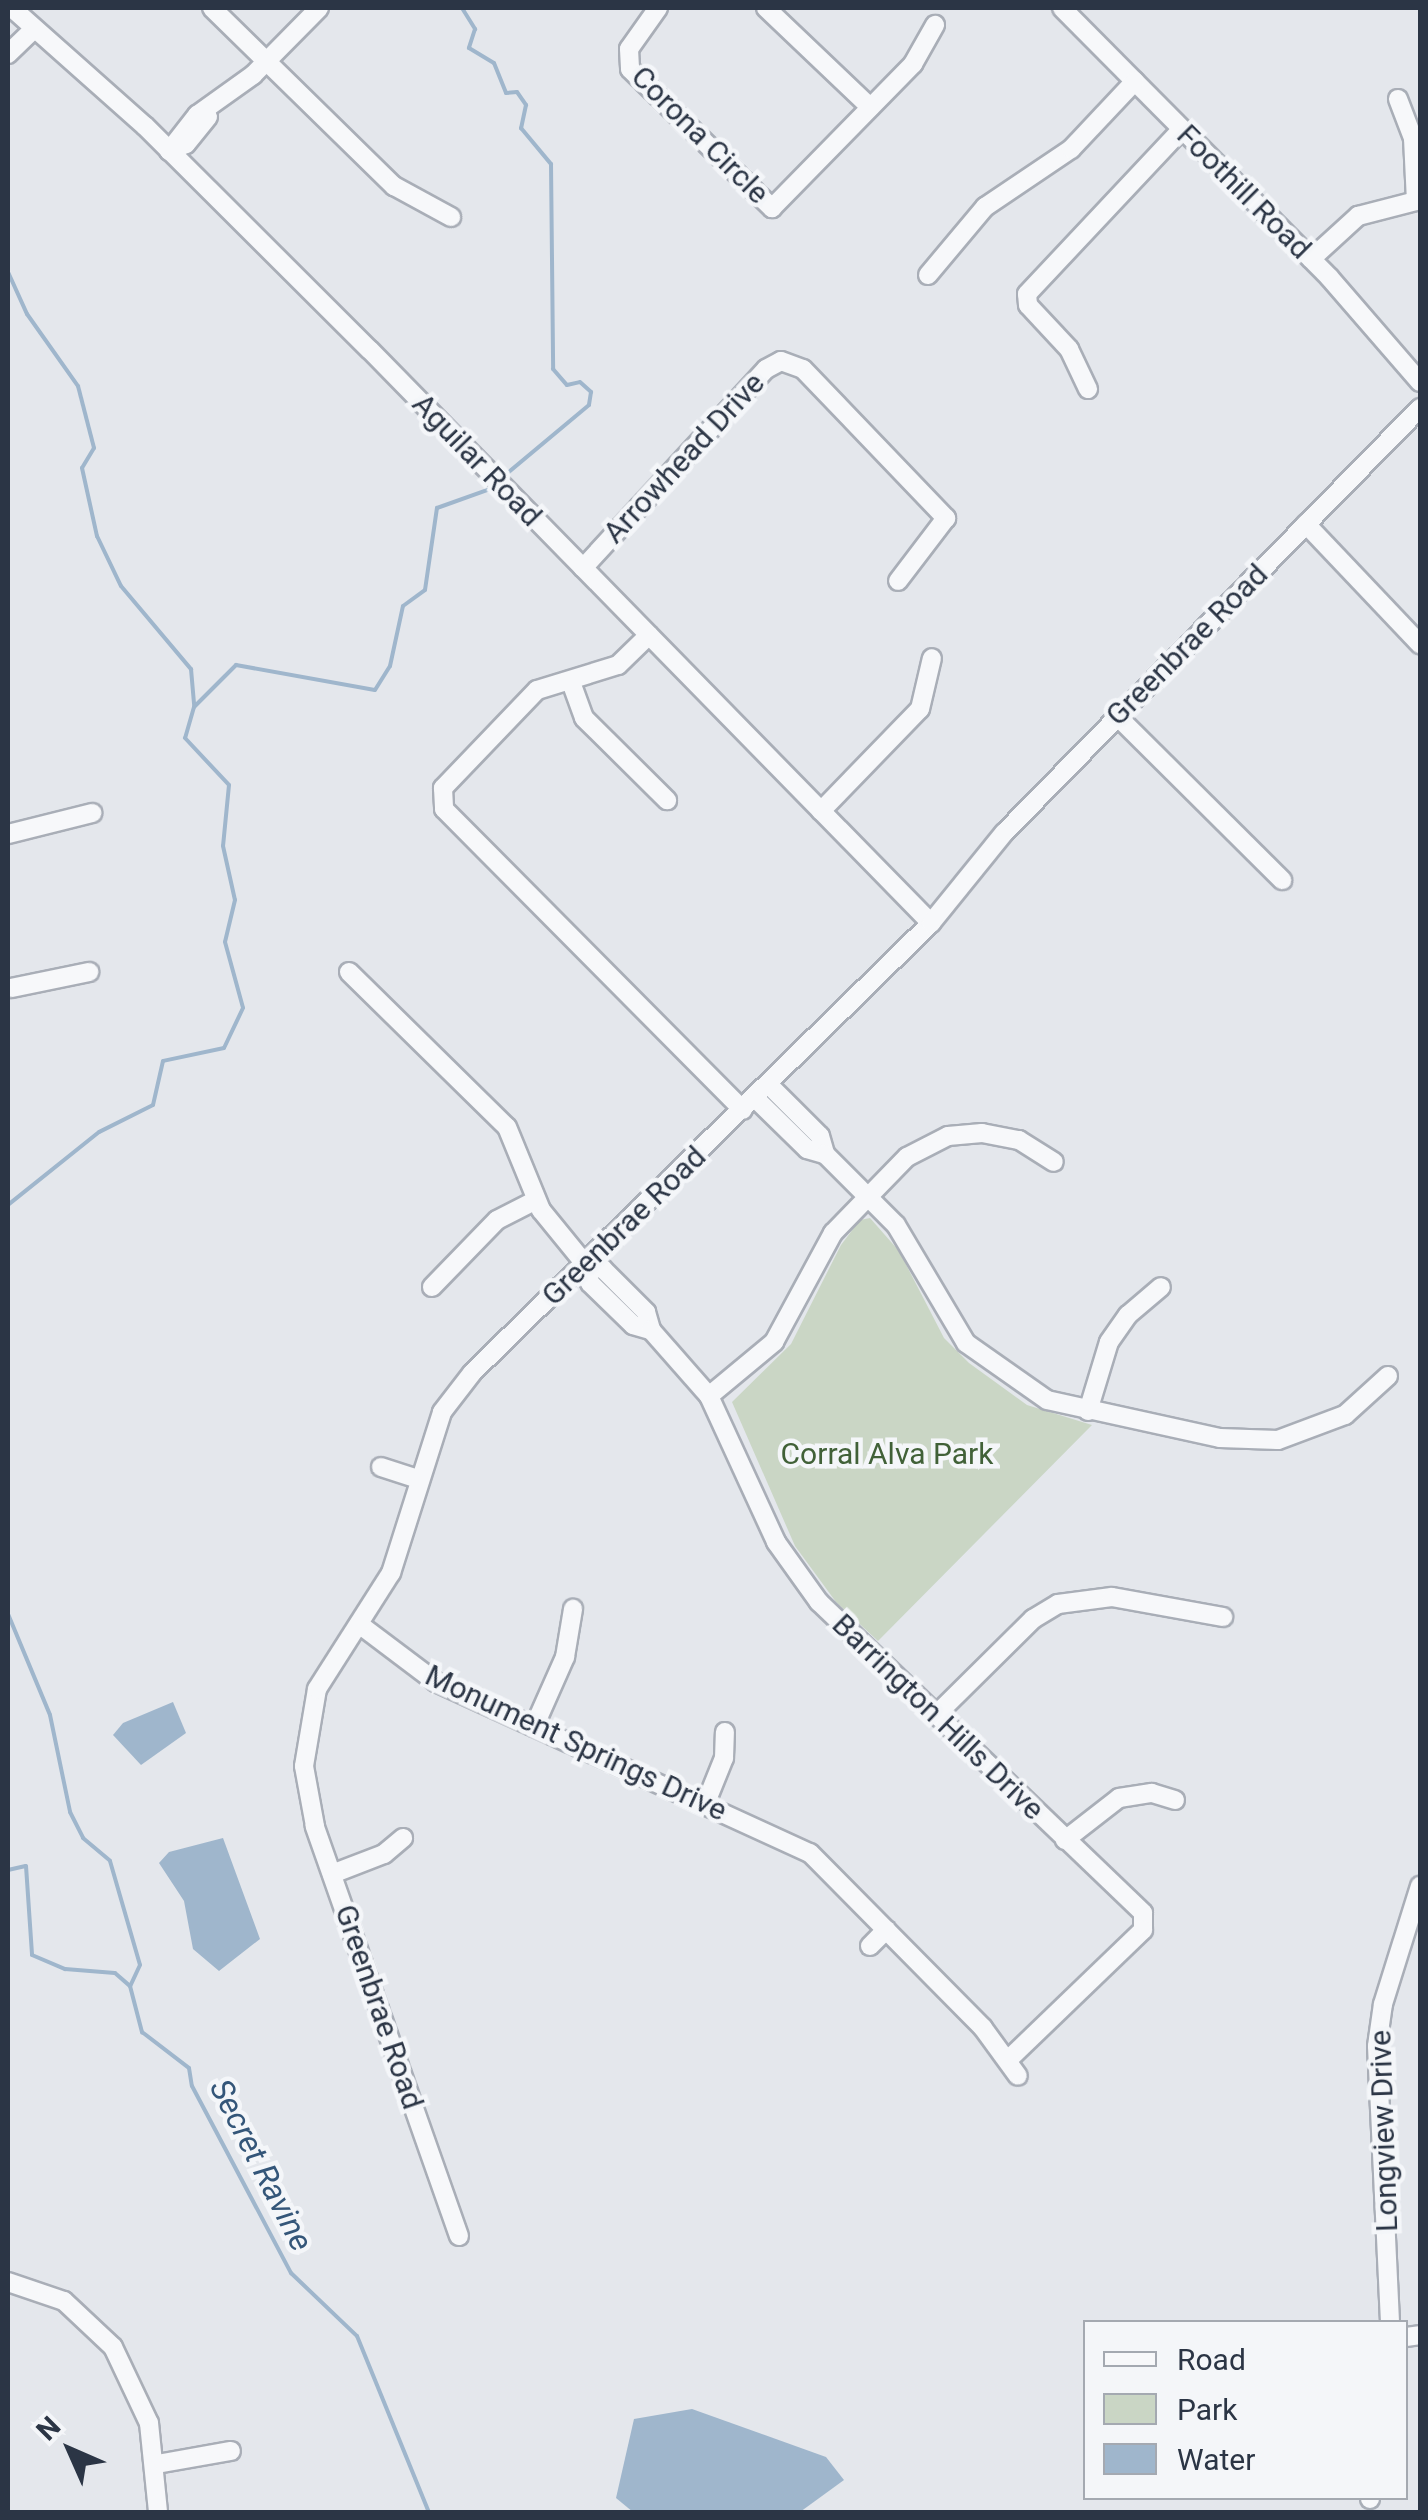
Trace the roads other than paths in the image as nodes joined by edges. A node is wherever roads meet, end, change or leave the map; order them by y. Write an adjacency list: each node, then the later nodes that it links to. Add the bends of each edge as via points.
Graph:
1 (12, 8): 8 (street, Aguilar Road)
2 (212, 8): 10 (street)
3 (320, 8): 10 (street)
4 (658, 8): 13 (street, Corona Circle, via 629,49 630,69 764,206 782,204)
5 (766, 8): 13 (street)
6 (1062, 8): 11 (street, Foothill Road)
7 (934, 26): 13 (street, Corona Circle, via 913,64)
8 (34, 29): 9 (street); 15 (street, Aguilar Road)
9 (8, 54)
10 (266, 61): 15 (street, via 210,112 197,115); 17 (street, via 394,186)
11 (1135, 81): 14 (street, Foothill Road); 19 (street, via 1072,149 986,208)
12 (1398, 99): 16 (street, via 1414,138)
13 (870, 107)
14 (1182, 129): 18 (street, Foothill Road); 21 (street, via 1027,294 1028,305 1070,348)
15 (169, 151): 24 (street, Aguilar Road)
16 (1418, 200): 18 (street, via 1358,216)
17 (450, 217)
18 (1311, 259): 20 (street, Foothill Road)
19 (928, 276)
20 (1420, 382)
21 (1088, 390)
22 (1420, 408): 23 (street, Greenbrae Road)
23 (1306, 524): 27 (street); 30 (street, Greenbrae Road)
24 (583, 568): 25 (street, Arrowhead Drive, via 769,366 782,361 803,369 946,518); 26 (street, Aguilar Road)
25 (898, 581)
26 (649, 635): 29 (street, via 618,666); 32 (street, Aguilar Road)
27 (1420, 644)
28 (932, 658): 32 (street, via 920,709)
29 (571, 682): 31 (street, via 584,718); 40 (street, via 536,690 443,788 444,809)
30 (1117, 716): 35 (street); 36 (street, Greenbrae Road, via 991,847)
31 (667, 800)
32 (821, 811): 36 (street, Aguilar Road)
33 (92, 813): 34 (street)
34 (8, 834)
35 (1282, 880)
36 (931, 922): 40 (street, Greenbrae Road)
37 (90, 972): 39 (street)
38 (349, 972): 43 (street, Barrington Hills Drive, via 506,1127)
39 (9, 986)
40 (756, 1098): 42 (street); 44 (street, Greenbrae Road)
41 (1054, 1162): 42 (street, via 1019,1140 964,1134 921,1148)
42 (867, 1195): 48 (street, via 833,1233 784,1329); 49 (street, via 909,1241 944,1314 966,1343 1027,1390)
43 (536, 1200): 44 (street, Barrington Hills Drive); 45 (street, via 497,1220)
44 (585, 1264): 48 (street, Barrington Hills Drive, via 590,1283 633,1325 651,1330); 51 (street, Greenbrae Road, via 456,1391 432,1432)
45 (432, 1287)
46 (1161, 1287): 49 (street, via 1128,1314 1109,1342)
47 (1388, 1376): 49 (street, via 1345,1415 1278,1440 1220,1438)
48 (710, 1396): 55 (street, Barrington Hills Drive, via 776,1542 802,1582 838,1624)
49 (1088, 1412)
50 (381, 1467): 51 (street)
51 (417, 1479): 54 (street, Greenbrae Road, via 391,1573)
52 (573, 1610): 56 (street, via 570,1640)
53 (1223, 1617): 55 (street, via 1112,1597 1072,1600 1033,1619)
54 (359, 1624): 56 (street, Monument Springs Drive, via 436,1682); 62 (street, Greenbrae Road, via 323,1675 305,1736 307,1794)
55 (938, 1713): 61 (street, Barrington Hills Drive)
56 (534, 1727): 59 (street, Monument Springs Drive)
57 (725, 1732): 59 (street, via 724,1758)
58 (1174, 1800): 61 (street, via 1152,1793 1118,1798)
59 (705, 1804): 64 (street, Monument Springs Drive, via 829,1867)
60 (403, 1838): 62 (street, via 384,1854)
61 (1065, 1840): 66 (street, Barrington Hills Drive, via 1146,1921)
62 (332, 1874): 67 (street, Greenbrae Road)
63 (1420, 1886): 69 (street, Longview Drive, via 1383,2004 1377,2046)
64 (882, 1926): 65 (street); 66 (street, Monument Springs Drive)
65 (870, 1946)
66 (1014, 2068)
67 (459, 2236)
68 (8, 2282): 71 (street, via 64,2302 113,2347 149,2423)
69 (1390, 2320)
70 (231, 2450): 71 (street)
71 (157, 2464): 72 (street)
72 (158, 2512)

